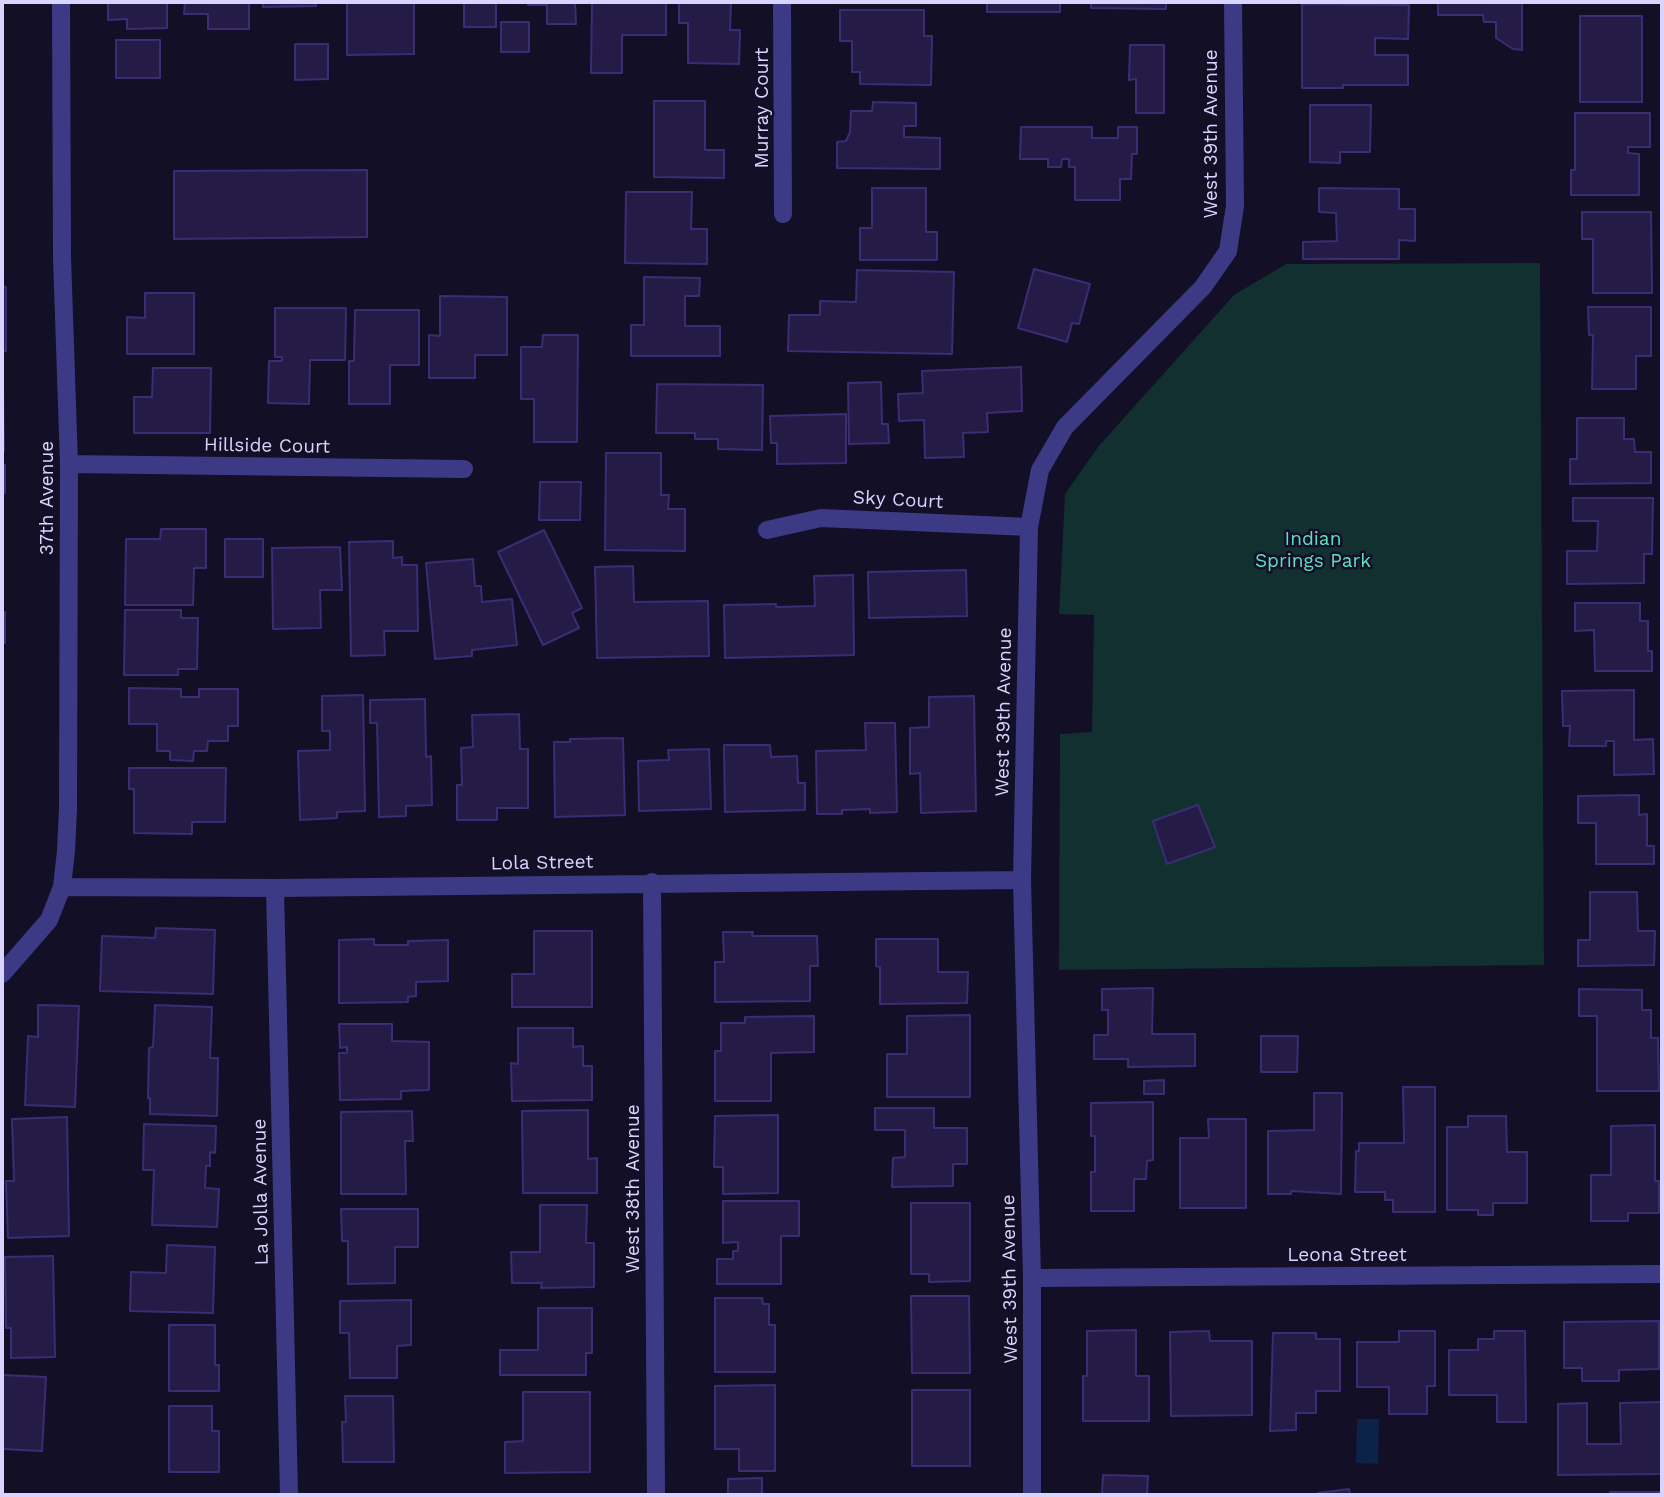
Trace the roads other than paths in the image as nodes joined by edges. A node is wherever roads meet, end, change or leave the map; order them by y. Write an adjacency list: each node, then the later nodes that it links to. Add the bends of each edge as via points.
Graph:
1 (61, 2): 5 (street, 37th Avenue)
2 (782, 2): 4 (street, Murray Court)
3 (1233, 2): 7 (street, West 39th Avenue, via 1235,206 1228,251 1203,288 1065,427 1040,470)
4 (783, 214)
5 (69, 464): 6 (street, Hillside Court); 11 (street, 37th Avenue, via 68,809)
6 (464, 469)
7 (1029, 527): 8 (street, Sky Court, via 821,517); 9 (street, West 39th Avenue)
8 (767, 530)
9 (1022, 880): 10 (street, Lola Street); 15 (street, West 39th Avenue)
10 (652, 882): 12 (street, Lola Street); 17 (street, West 38th Avenue)
11 (62, 887): 12 (street, Lola Street); 13 (street, 37th Avenue, via 49,920)
12 (275, 888): 16 (street, La Jolla Avenue)
13 (2, 974)
14 (1662, 1273): 15 (street, Leona Street)
15 (1032, 1278): 18 (street, West 39th Avenue)
16 (289, 1495)
17 (656, 1495)
18 (1032, 1495)

